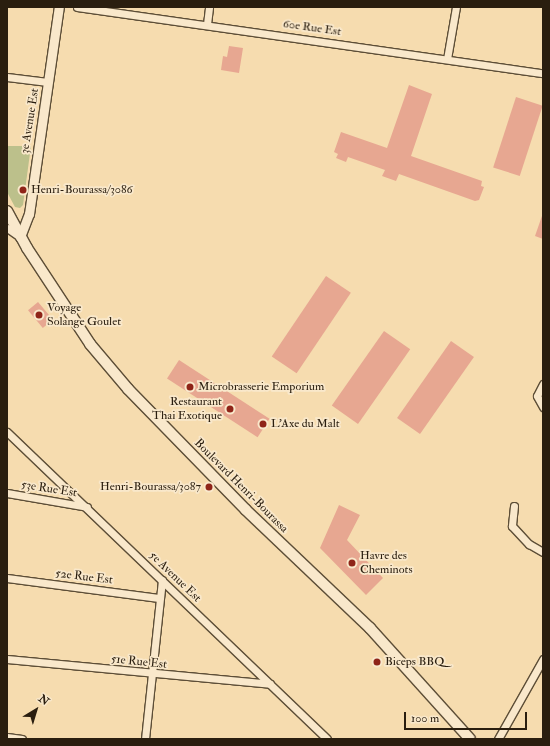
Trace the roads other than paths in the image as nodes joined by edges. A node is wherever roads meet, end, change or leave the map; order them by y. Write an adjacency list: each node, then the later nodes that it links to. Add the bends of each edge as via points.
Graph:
1 (59, 7): 9 (street, 3e Avenue Est)
2 (77, 7): 5 (street, 60e Rue Est)
3 (209, 7): 5 (street)
4 (456, 7): 6 (street)
5 (207, 24): 6 (street, 60e Rue Est)
6 (447, 59): 7 (street, 60e Rue Est)
7 (543, 73)
8 (7, 77): 9 (street)
9 (48, 82): 12 (street, 3e Avenue Est, via 29,214)
10 (7, 211): 12 (main road, Boulevard Henri-Bourassa)
11 (7, 228): 12 (street)
12 (20, 237): 31 (main road, Boulevard Henri-Bourassa, via 90,344 128,389 246,510 370,628)
13 (543, 384): 14 (street, via 537,396)
14 (543, 407)
15 (7, 432): 18 (street, 5e Avenue Est)
16 (7, 493): 18 (street, 53e Rue Est)
17 (514, 506): 19 (street, via 512,526 529,544)
18 (88, 507): 21 (street, 5e Avenue Est)
19 (543, 552)
20 (7, 578): 22 (street, 52e Rue Est)
21 (162, 580): 22 (street); 26 (street, 5e Avenue Est)
22 (159, 598): 25 (street)
23 (7, 659): 25 (street, 51e Rue Est)
24 (543, 659): 32 (street)
25 (152, 675): 26 (street, 51e Rue Est); 29 (street)
26 (270, 684): 30 (street, 5e Avenue Est)
27 (7, 737): 28 (street)
28 (22, 739)
29 (145, 739)
30 (327, 739)
31 (470, 739)
32 (498, 739)

